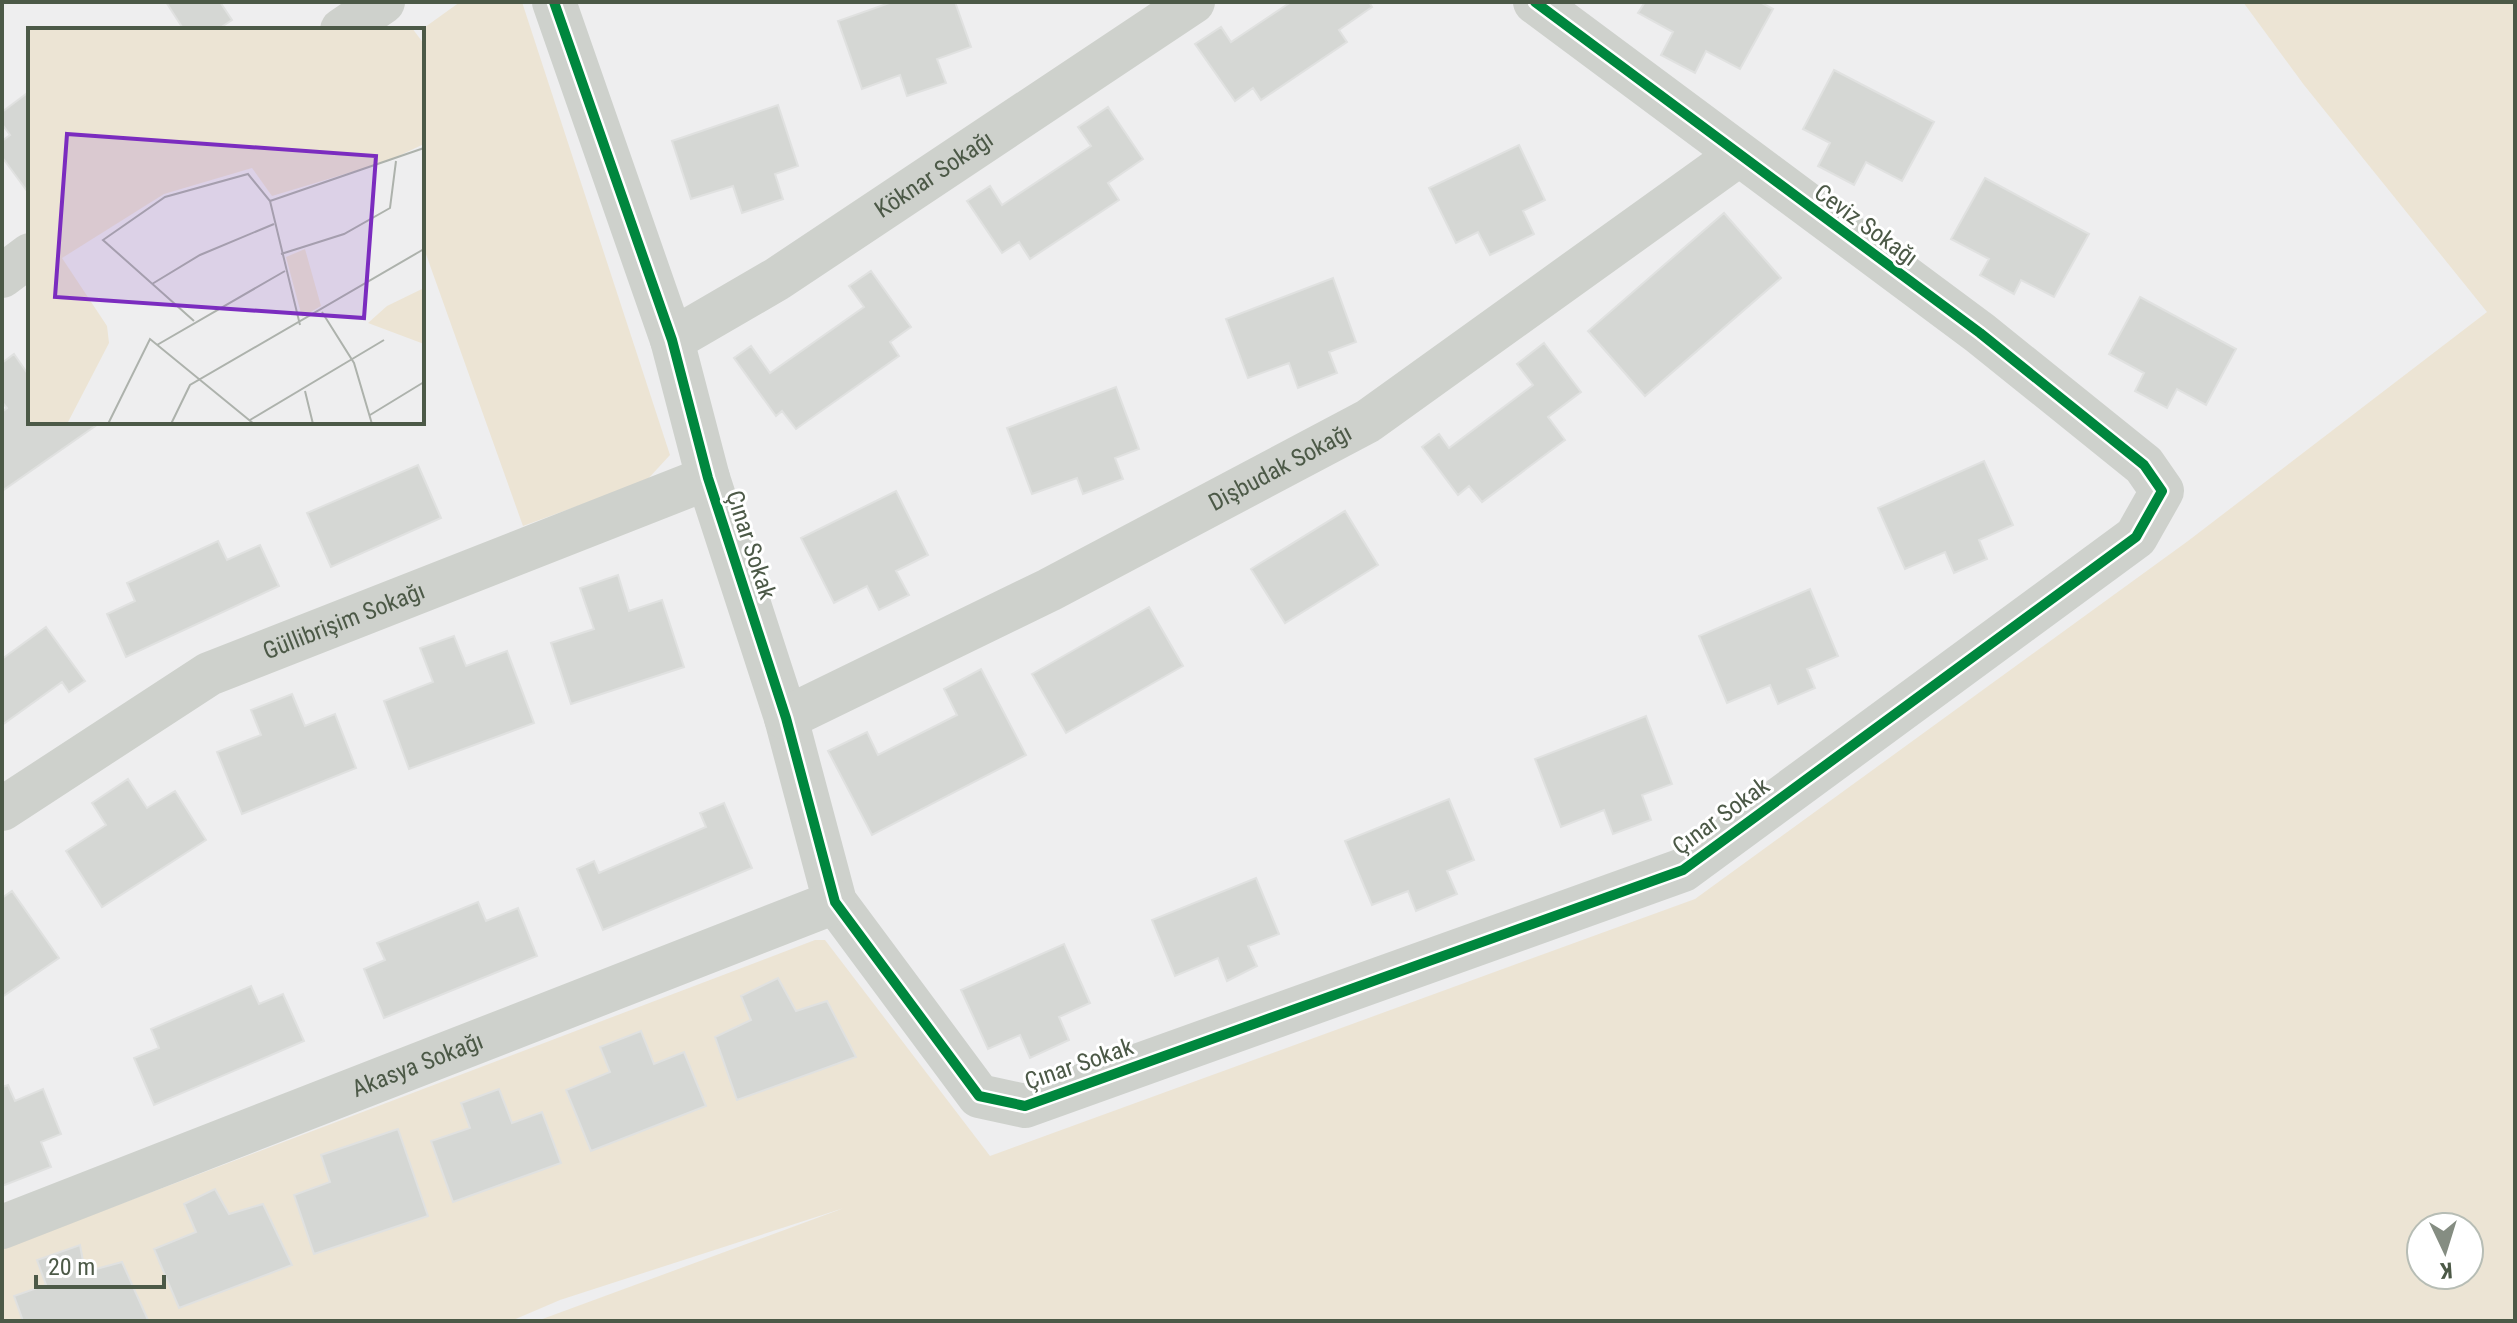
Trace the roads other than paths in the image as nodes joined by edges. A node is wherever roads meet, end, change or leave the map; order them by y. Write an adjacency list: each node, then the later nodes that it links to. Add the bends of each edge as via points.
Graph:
1 (554, 2): 7 (street, Çınar Sokak)
2 (1193, 2): 7 (street, Köknar Sokağı, via 777,279)
3 (1535, 2): 4 (street, Ceviz Sokağı)
4 (1737, 156): 9 (street, Ceviz Sokağı, via 1980,333 2144,465); 10 (street, Dişbudak Sokağı, via 1368,421 1049,590)
5 (28, 256): 6 (street)
6 (2, 276)
7 (672, 340): 8 (street, Çınar Sokak)
8 (708, 478): 10 (street, Çınar Sokak); 11 (street, Güllibrişim Sokağı, via 209,674)
9 (2162, 491): 12 (street, Çınar Sokak, via 2136,537 1683,870 1025,1106 979,1096)
10 (786, 718): 12 (street, Çınar Sokak)
11 (2, 809)
12 (835, 902): 13 (street, Akasya Sokağı)
13 (2, 1227)

